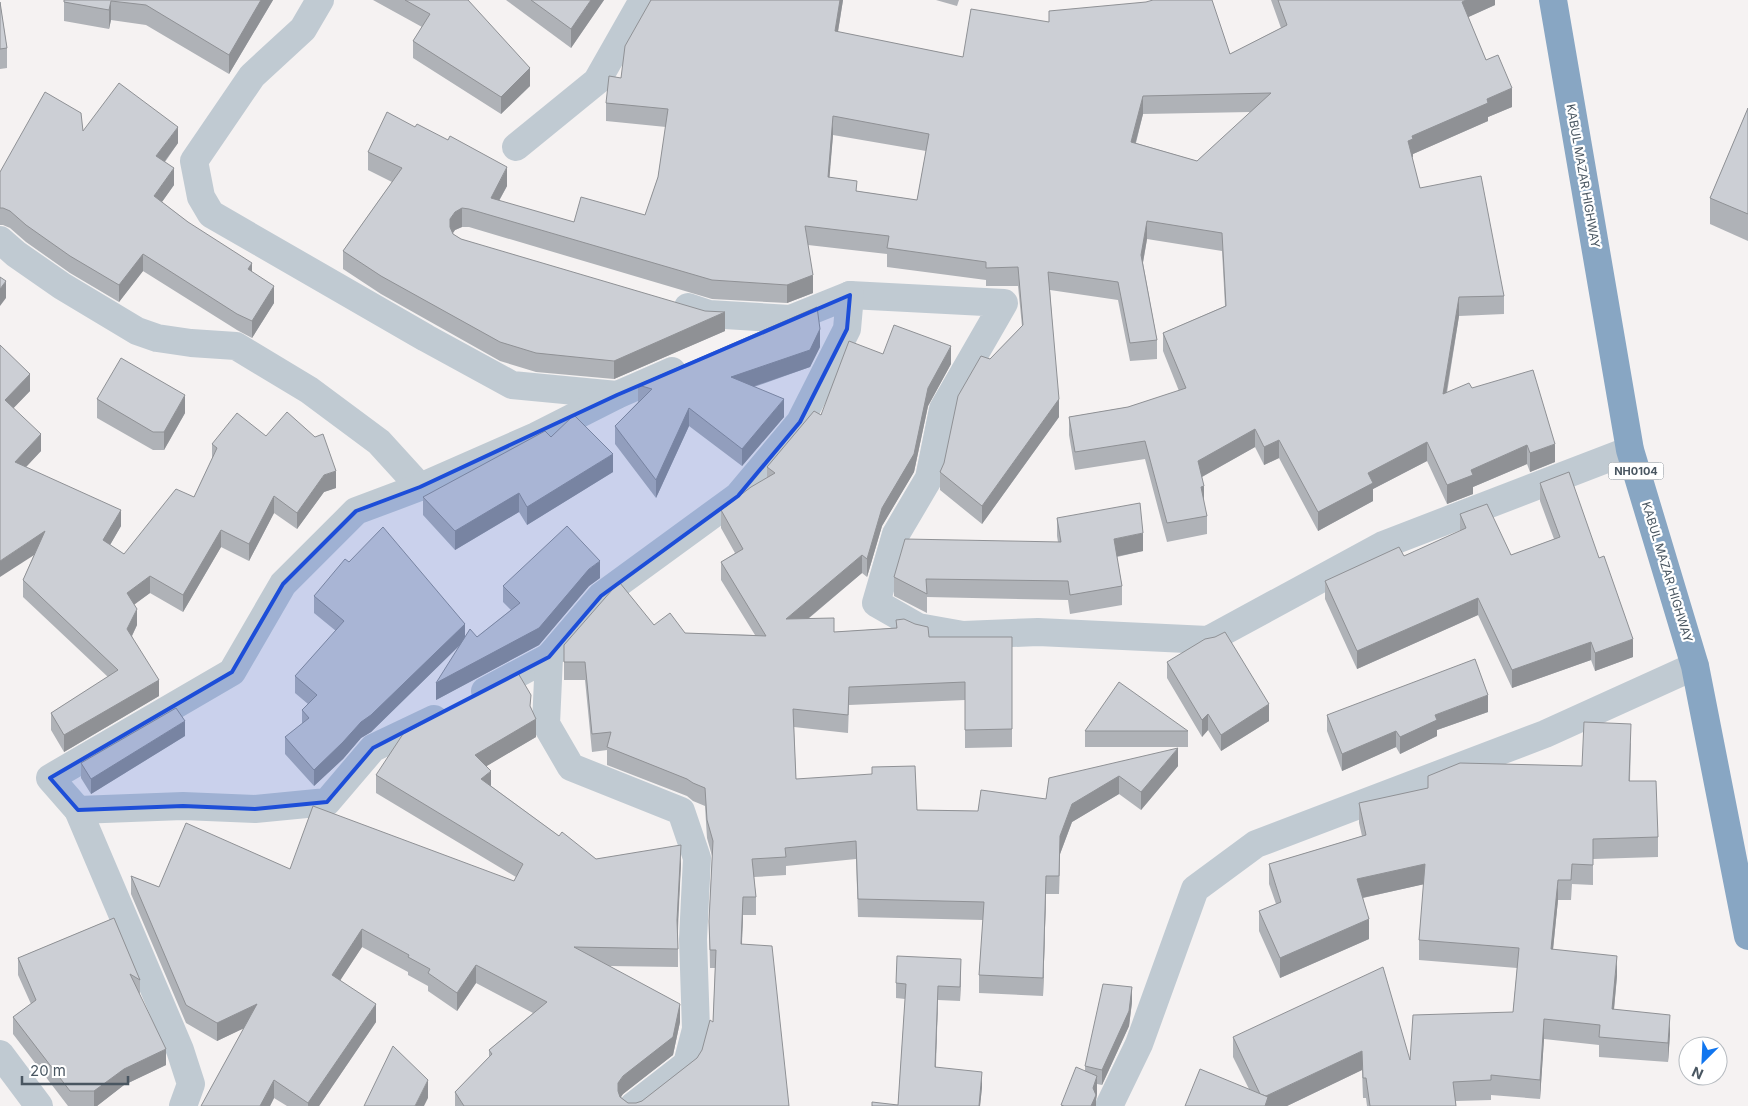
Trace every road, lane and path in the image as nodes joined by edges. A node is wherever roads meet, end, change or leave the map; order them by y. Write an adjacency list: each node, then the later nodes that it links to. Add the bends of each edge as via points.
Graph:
1 (320, 0): 11 (street, via 303,29 252,76 194,161 201,197 211,214 512,385)
2 (643, 0): 4 (street, via 597,81)
3 (1553, 0): 12 (highway, KABUL MAZAR HIGHWAY / NH0104)
4 (516, 147)
5 (0, 240): 13 (street, via 62,286 137,331 191,344 236,346 308,390 379,442)
6 (850, 295): 8 (street); 12 (street, via 1004,303 943,409 929,478 896,534 876,603 918,627 963,635 1038,632 1208,640 1383,545); 14 (street, via 847,329 800,422 738,496 601,596)
7 (662, 300): 8 (street, via 709,314)
8 (790, 319): 9 (street)
9 (744, 339)
10 (690, 363): 11 (street)
11 (617, 395): 13 (street, via 536,436)
12 (1630, 450): 15 (highway, KABUL MAZAR HIGHWAY / NH0104)
13 (420, 487): 16 (street, via 356,511 283,584 232,672 50,778)
14 (549, 657): 16 (street, via 373,748 327,802 255,809 183,806); 21 (street, via 546,724 571,767 681,811 697,858 692,939 696,1030 687,1064)
15 (1695, 666): 17 (highway, KABUL MAZAR HIGHWAY / NH0104); 22 (street, via 1545,734 1256,844 1195,889 1139,1044)
16 (78, 810): 20 (street, via 180,1050 191,1084)
17 (1748, 936)
18 (0, 1054): 19 (street)
19 (39, 1106)
20 (182, 1106)
21 (633, 1106)
22 (1110, 1106)

